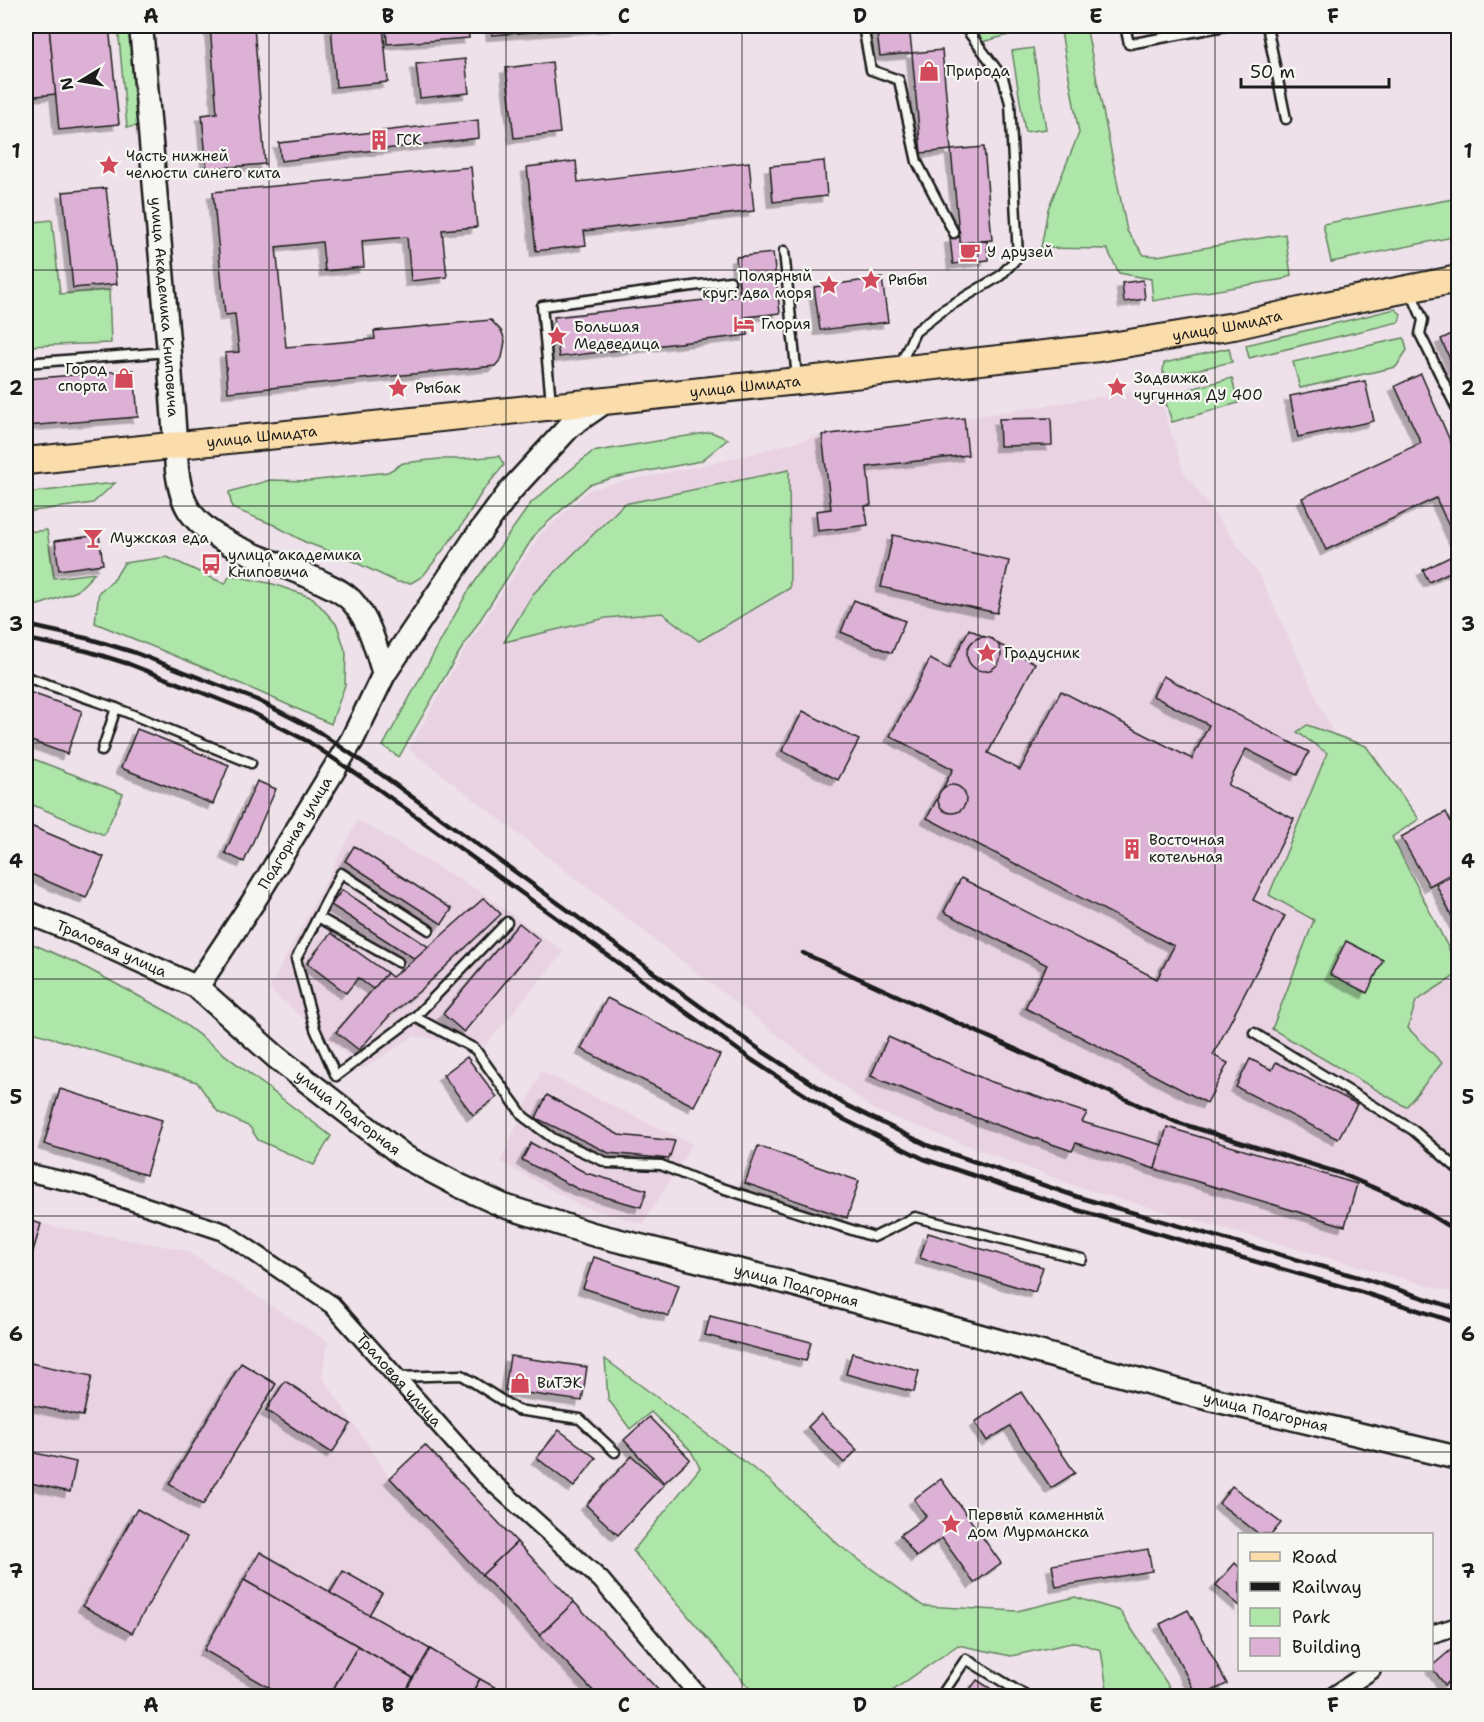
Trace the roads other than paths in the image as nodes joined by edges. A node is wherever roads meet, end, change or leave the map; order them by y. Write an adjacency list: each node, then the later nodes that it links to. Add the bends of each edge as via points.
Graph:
1 (141, 26): 13 (main road, улица Академика Книповича)
2 (863, 26): 8 (lane, via 871,70 898,80 917,162)
3 (964, 26): 15 (lane, via 1004,78 1010,103 1018,257 1000,276 915,332)
4 (1125, 26): 5 (lane, via 1129,44)
5 (1225, 26)
6 (1267, 26): 7 (lane)
7 (1286, 119)
8 (954, 233)
9 (784, 251): 16 (lane)
10 (1458, 279): 12 (main road, улица Шмидта)
11 (730, 281): 18 (lane, via 542,306)
12 (1409, 289): 15 (main road, улица Шмидта, via 1234,326 1099,348); 19 (lane, via 1423,320 1420,334)
13 (169, 352): 14 (lane); 20 (main road, улица Академика Книповича)
14 (26, 363)
15 (897, 371): 16 (main road, улица Шмидта)
16 (798, 381): 17 (main road, улица Шмидта)
17 (606, 401): 18 (main road, улица Шмидта); 22 (main road, Подгорная улица, via 570,426 511,490)
18 (551, 407): 20 (main road, улица Шмидта)
19 (1458, 411)
20 (175, 445): 21 (main road, улица Шмидта); 22 (main road, via 180,489 190,512 227,543 298,571 349,598 369,628)
21 (26, 461)
22 (384, 675): 32 (main road, Подгорная улица, via 352,740 254,902)
23 (26, 677): 24 (lane)
24 (116, 708): 25 (lane); 26 (lane)
25 (102, 751)
26 (251, 763)
27 (26, 912): 32 (street, Траловая улица)
28 (318, 916): 30 (lane, via 341,873); 31 (lane); 35 (lane, via 296,959)
29 (507, 922): 33 (lane)
30 (429, 930)
31 (398, 962)
32 (197, 987): 35 (main road, улица Подгорная, via 276,1057)
33 (415, 1017): 35 (lane); 38 (lane, via 476,1049 524,1117 554,1139 608,1163 662,1165 874,1237 915,1217)
34 (1254, 1033): 36 (lane, via 1413,1130)
35 (329, 1084): 41 (main road, улица Подгорная, via 405,1157 504,1206 592,1234 784,1282 1183,1392)
36 (1458, 1169)
37 (26, 1172): 39 (street, Траловая улица, via 82,1185 224,1232 332,1305)
38 (1082, 1259)
39 (395, 1377): 40 (lane, via 462,1375 517,1410 580,1419); 45 (street, Траловая улица, via 482,1473 601,1580)
40 (615, 1452)
41 (1458, 1458)
42 (1458, 1626): 43 (street)
43 (1433, 1633)
44 (1370, 1671): 48 (street)
45 (699, 1696)
46 (941, 1696): 47 (lane, via 966,1659)
47 (1026, 1696)
48 (1333, 1696)

